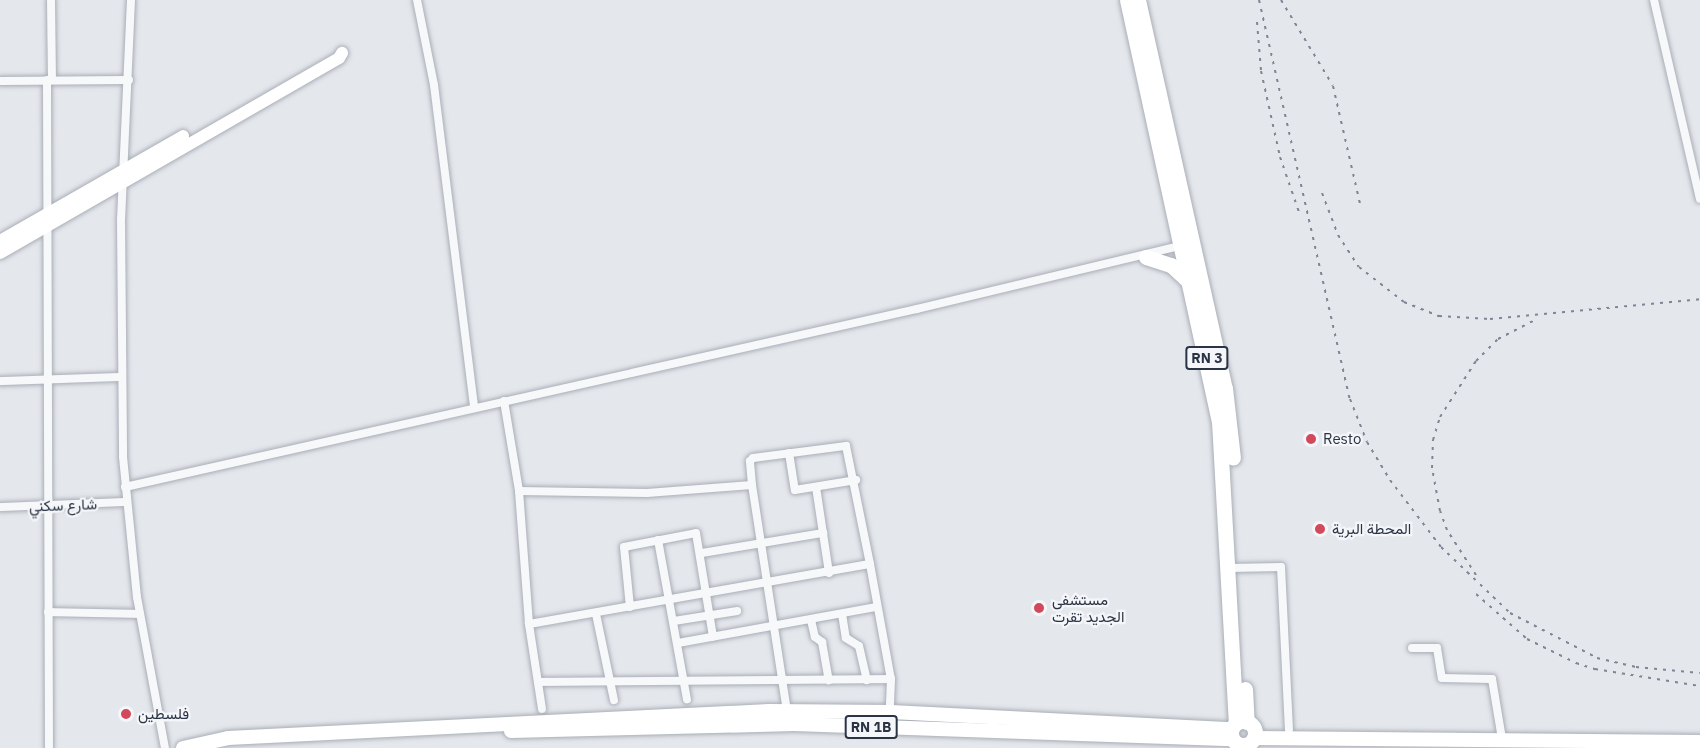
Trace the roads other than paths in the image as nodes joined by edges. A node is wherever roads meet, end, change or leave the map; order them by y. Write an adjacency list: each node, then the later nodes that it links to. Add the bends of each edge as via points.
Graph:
1 (51, 0): 8 (street)
2 (131, 0): 9 (street)
3 (417, 0): 23 (street, via 434,85)
4 (1127, 0): 7 (highway, RN 3)
5 (1138, 0): 7 (highway, RN 3)
6 (1653, 0): 12 (street)
7 (1148, 67): 15 (highway, RN 3)
8 (49, 80): 9 (street); 10 (street); 13 (street)
9 (129, 80): 11 (street)
10 (0, 81)
11 (123, 177): 11 (street, via 339,58 342,53 334,53); 13 (street); 19 (street)
12 (1700, 199)
13 (44, 222): 14 (street); 16 (street); 20 (street)
14 (0, 242)
15 (1186, 244): 17 (street); 18 (highway, RN 3); 38 (highway, RN 3, via 1230,416)
16 (0, 253)
17 (1146, 257): 18 (highway, via 1171,265); 22 (street)
18 (1188, 281): 38 (highway, RN 3, via 1219,421)
19 (122, 377): 20 (street); 28 (street)
20 (47, 379): 21 (street); 32 (street)
21 (0, 381)
22 (504, 401): 23 (street); 29 (street)
23 (474, 407): 28 (street)
24 (789, 453): 25 (street, via 842,443 849,449); 26 (street, via 751,459); 27 (street, via 795,490)
25 (856, 480): 27 (street); 37 (street)
26 (752, 485): 29 (street, via 647,492); 35 (street)
27 (816, 487): 33 (street)
28 (125, 488): 30 (street)
29 (519, 491): 53 (street)
30 (126, 502): 32 (street, شارع سكني); 47 (street)
31 (0, 507): 32 (street, شارع سكني)
32 (47, 507): 46 (street)
33 (823, 533): 35 (street); 39 (street)
34 (658, 540): 36 (street, via 696,534); 42 (street); 43 (street, via 623,548)
35 (761, 544): 36 (street); 40 (street)
36 (702, 553): 41 (street)
37 (870, 564): 39 (street); 44 (street)
38 (1234, 568): 74 (highway, RN 3); 75 (street, via 1281,567)
39 (829, 573): 40 (street)
40 (768, 585): 41 (street); 54 (street)
41 (708, 593): 42 (street); 49 (street)
42 (670, 599): 43 (street); 52 (street)
43 (630, 607): 48 (street)
44 (877, 607): 50 (street); 58 (street)
45 (737, 611): 49 (street)
46 (48, 612): 47 (street); 81 (street)
47 (140, 614): 82 (street)
48 (596, 614): 53 (street); 64 (street)
49 (710, 614): 52 (street); 55 (street)
50 (842, 614): 51 (street); 60 (street, via 846,638 859,646)
51 (811, 620): 54 (street); 59 (street, via 815,637 822,642)
52 (674, 621): 56 (street)
53 (529, 624): 63 (street)
54 (775, 627): 55 (street); 62 (street)
55 (713, 637): 56 (street)
56 (678, 643): 61 (street)
57 (1413, 648): 76 (street, via 1437,649 1442,678 1492,679)
58 (891, 679): 60 (street); 69 (street)
59 (829, 680): 60 (street); 62 (street)
60 (867, 680)
61 (684, 681): 62 (street); 64 (street); 65 (street)
62 (784, 681): 68 (street)
63 (538, 682): 64 (street); 67 (street)
64 (610, 682): 66 (street)
65 (687, 699)
66 (614, 700)
67 (542, 709)
68 (787, 711): 69 (main road, RN 1B); 70 (main road, RN 1B)
69 (891, 712): 71 (street); 74 (main road, RN 1B)
70 (510, 727): 71 (main road, RN 1B, via 794,724); 72 (main road, RN 1B)
71 (889, 728): 74 (main road, RN 1B)
72 (446, 730): 83 (main road, RN 1B, via 228,738); 84 (main road, RN 1B)
73 (1700, 734): 77 (main road)
74 (1243, 736): 75 (main road)
75 (1285, 738): 76 (main road, via 1346,735)
76 (1504, 741): 77 (main road); 79 (main road)
77 (1677, 741): 78 (main road); 80 (main road)
78 (1700, 742)
79 (1569, 745): 80 (main road)
80 (1624, 745)
81 (49, 748)
82 (165, 748)
83 (183, 748)
84 (224, 748)

